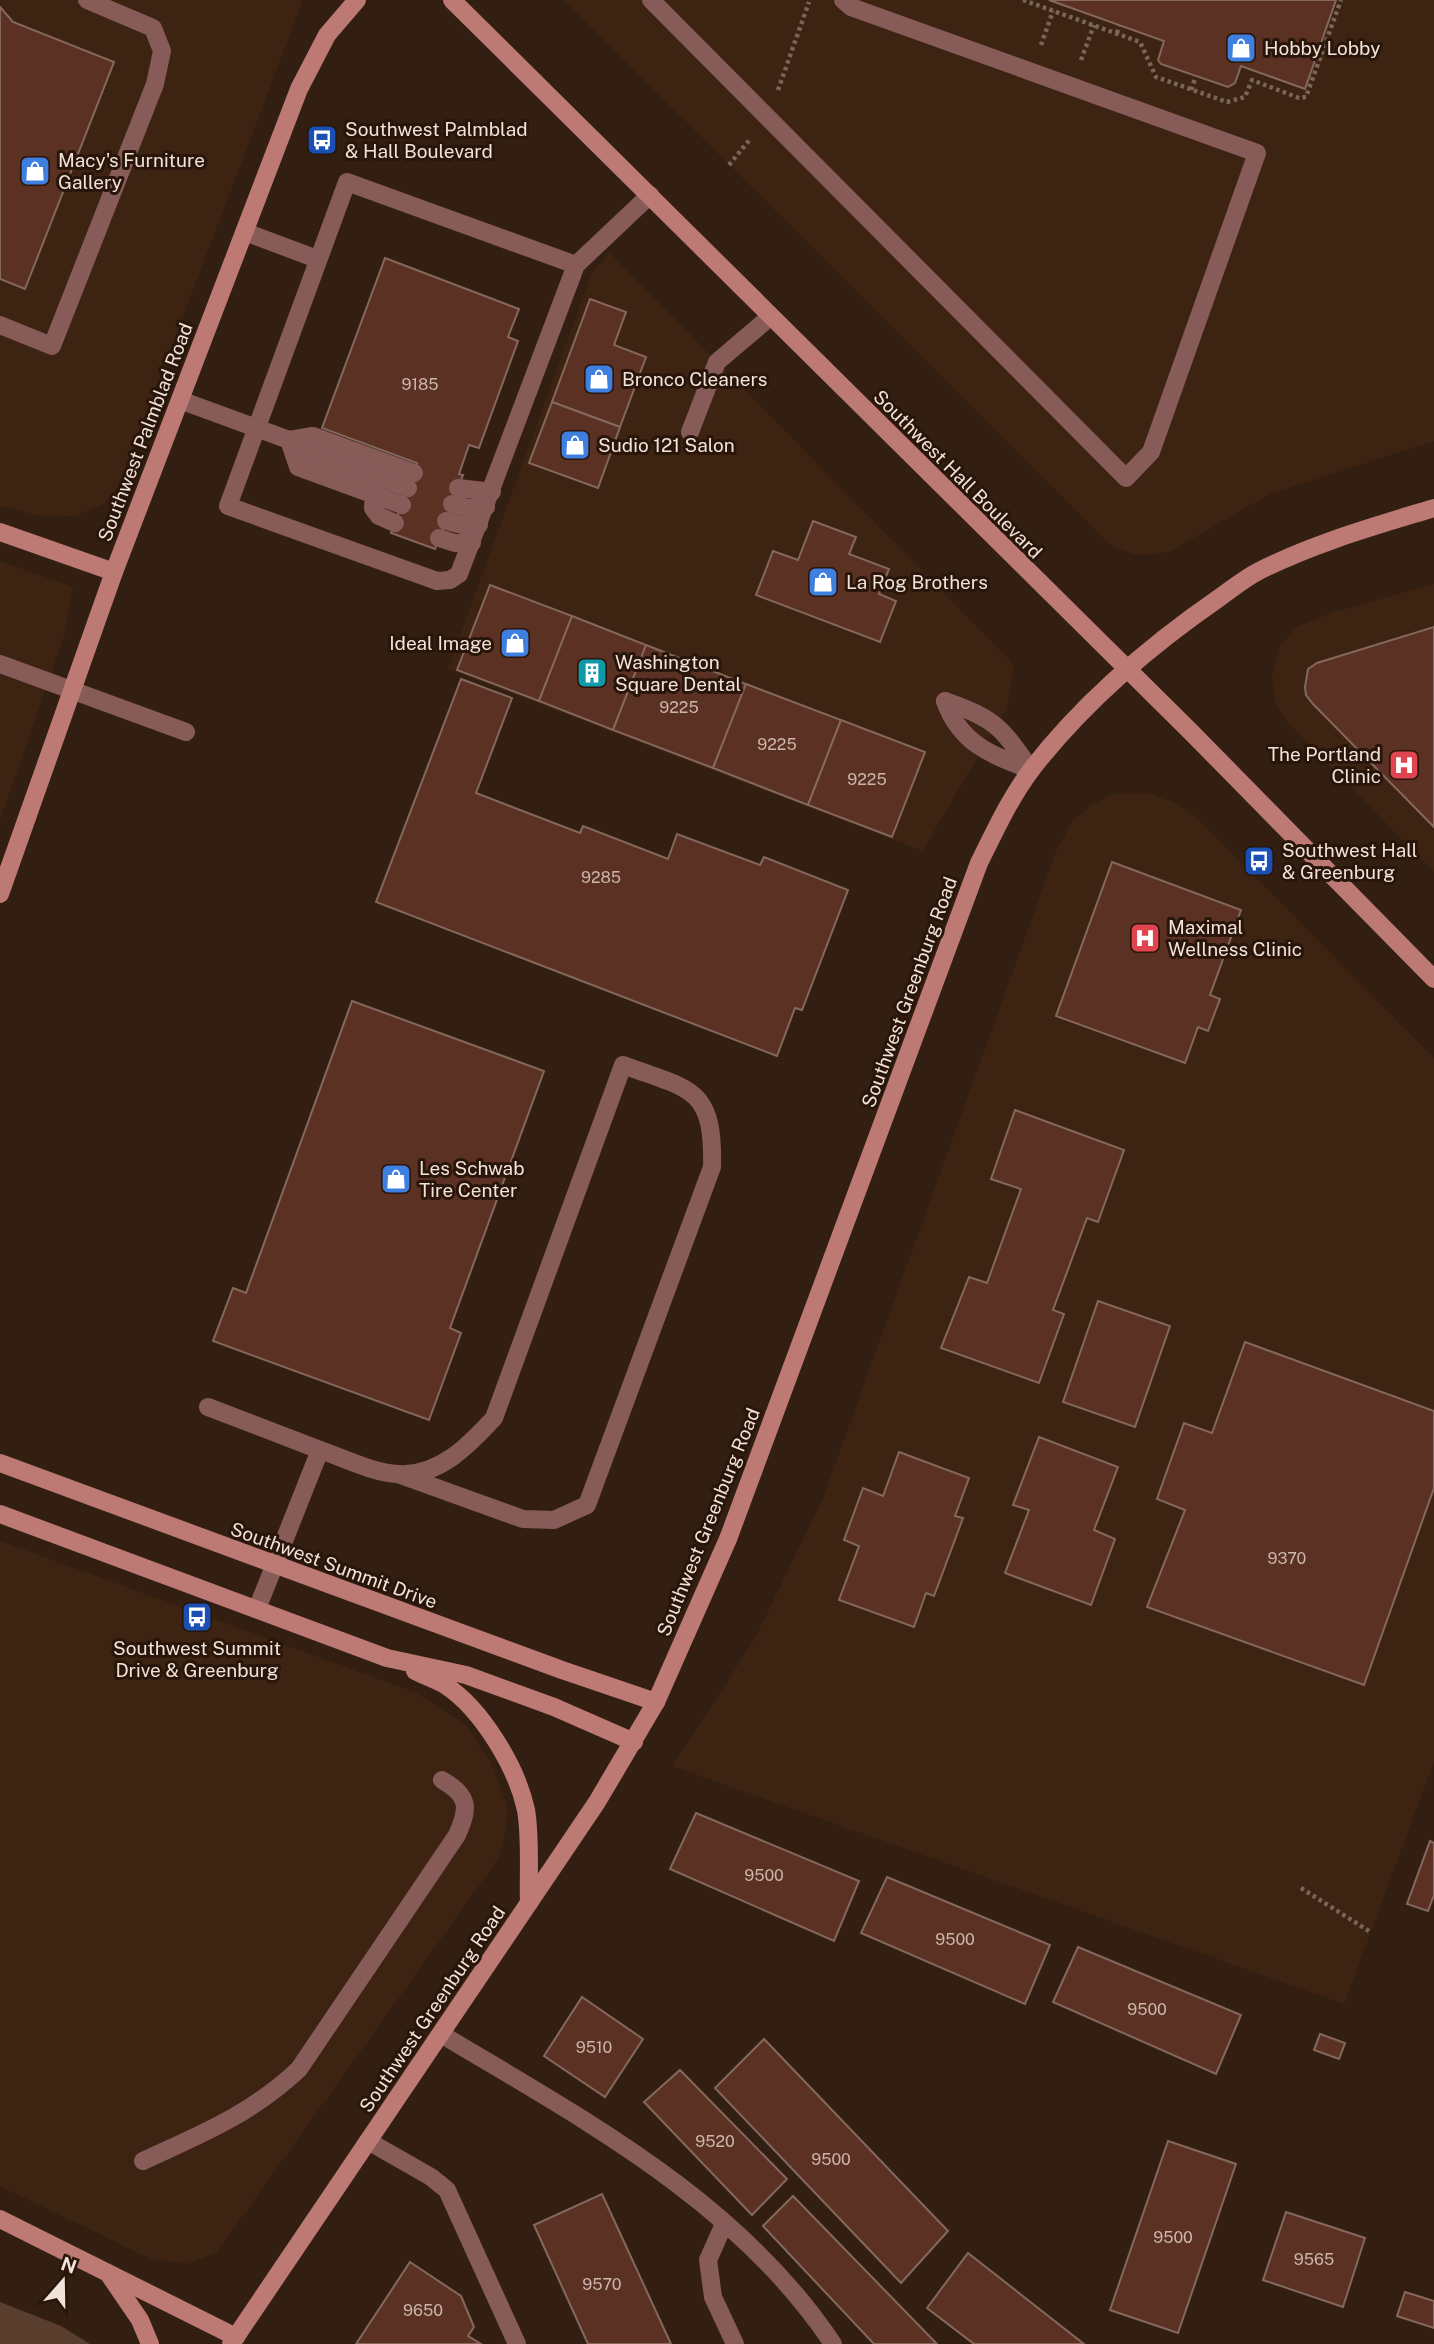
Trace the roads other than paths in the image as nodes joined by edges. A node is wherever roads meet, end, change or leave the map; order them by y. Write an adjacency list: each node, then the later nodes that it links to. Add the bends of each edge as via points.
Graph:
1 (87, 0): 11 (lane, via 153,28 162,51 155,84 52,346)
2 (357, 0): 7 (main road, Southwest Palmblad Road, via 327,35 307,72)
3 (452, 0): 6 (main road, Southwest Hall Boulevard)
4 (651, 0): 5 (lane, via 1126,478 1152,452 1257,153 851,8)
5 (843, 0)
6 (650, 195): 9 (lane); 10 (main road, Southwest Hall Boulevard)
7 (245, 232): 8 (lane); 12 (main road, Southwest Palmblad Road)
8 (317, 259): 9 (lane, via 347,181); 13 (lane)
9 (576, 265): 17 (lane)
10 (770, 317): 14 (lane, via 717,362); 26 (main road, Southwest Hall Boulevard)
11 (0, 325)
12 (180, 400): 13 (lane); 24 (main road, Southwest Palmblad Road)
13 (257, 427): 15 (lane); 23 (lane, via 228,506 438,581 459,574)
14 (690, 432)
15 (289, 440): 16 (lane, via 298,467); 16 (lane, via 304,451 408,489)
16 (374, 495): 19 (lane, via 373,508)
17 (489, 499): 20 (lane); 20 (lane, via 468,508 452,504 462,525)
18 (1434, 508): 26 (main road, Southwest Greenburg Road, via 1347,535 1258,572 1193,616)
19 (395, 523)
20 (479, 525): 23 (lane)
21 (0, 532): 24 (main road)
22 (439, 538): 23 (lane)
23 (472, 543)
24 (114, 572): 27 (main road, Southwest Palmblad Road)
25 (0, 664): 27 (lane)
26 (1128, 671): 29 (main road, Southwest Greenburg Road); 31 (main road, Southwest Hall Boulevard)
27 (73, 691): 28 (lane); 30 (main road, Southwest Palmblad Road)
28 (186, 733)
29 (1031, 770): 29 (lane, via 1000,726 945,701 952,722 970,739 989,754); 40 (main road, Southwest Greenburg Road, via 979,863 728,1539)
30 (0, 894)
31 (1434, 979)
32 (208, 1407): 33 (lane)
33 (320, 1450): 35 (lane); 37 (lane)
34 (0, 1464): 37 (main road, Southwest Summit Drive)
35 (398, 1474): 35 (lane, via 426,1471 464,1451 494,1418 623,1065 691,1091 710,1118 712,1167 587,1505 554,1520 523,1519)
36 (0, 1514): 38 (main road)
37 (275, 1565): 38 (lane); 40 (main road, Southwest Summit Drive)
38 (257, 1609): 39 (main road)
39 (387, 1658): 41 (main road, via 466,1675); 43 (main road, via 446,1686 500,1745 518,1781 527,1814)
40 (656, 1702): 41 (main road, Southwest Greenburg Road)
41 (634, 1742): 43 (main road, Southwest Greenburg Road)
42 (442, 1780): 46 (lane, via 459,1789 465,1802 467,1814 457,1835 299,2069 237,2118)
43 (529, 1903): 44 (main road, Southwest Greenburg Road)
44 (441, 2034): 45 (main road, Southwest Greenburg Road); 48 (lane, via 620,2141)
45 (369, 2141): 50 (main road, Southwest Greenburg Road); 52 (lane, via 447,2190)
46 (142, 2161)
47 (0, 2219): 49 (main road)
48 (724, 2224): 53 (lane, via 708,2260 713,2297); 54 (lane, via 762,2255)
49 (108, 2273): 50 (main road); 51 (main road, via 140,2320)
50 (234, 2341)
51 (150, 2344)
52 (517, 2344)
53 (735, 2344)
54 (833, 2344)

